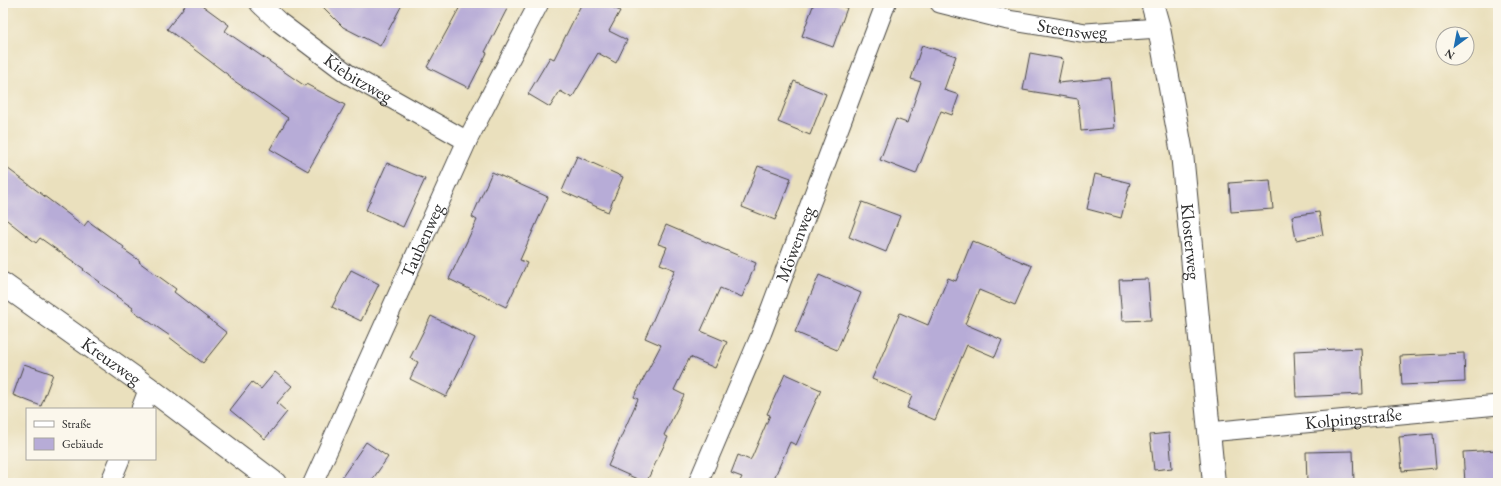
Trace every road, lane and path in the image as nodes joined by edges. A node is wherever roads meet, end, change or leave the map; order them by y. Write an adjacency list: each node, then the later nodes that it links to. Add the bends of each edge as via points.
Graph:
1 (259, 3): 7 (street, Kiebitzweg, via 279,22 348,74)
2 (539, 3): 7 (street, Taubenweg)
3 (886, 3): 17 (street, Möwenweg, via 762,332)
4 (940, 3): 6 (street, Steensweg, via 1008,20 1086,33)
5 (1152, 3): 6 (street, Klosterweg)
6 (1159, 28): 12 (street, Klosterweg, via 1182,153)
7 (467, 141): 16 (street, Taubenweg)
8 (3, 284): 9 (street, Kreuzweg)
9 (149, 388): 11 (street); 15 (street, Kreuzweg)
10 (1498, 405): 12 (street, Kolpingstraße)
11 (141, 408)
12 (1209, 432): 18 (street, Klosterweg)
13 (120, 460): 14 (street)
14 (110, 483)
15 (275, 483)
16 (313, 483)
17 (698, 483)
18 (1214, 483)

